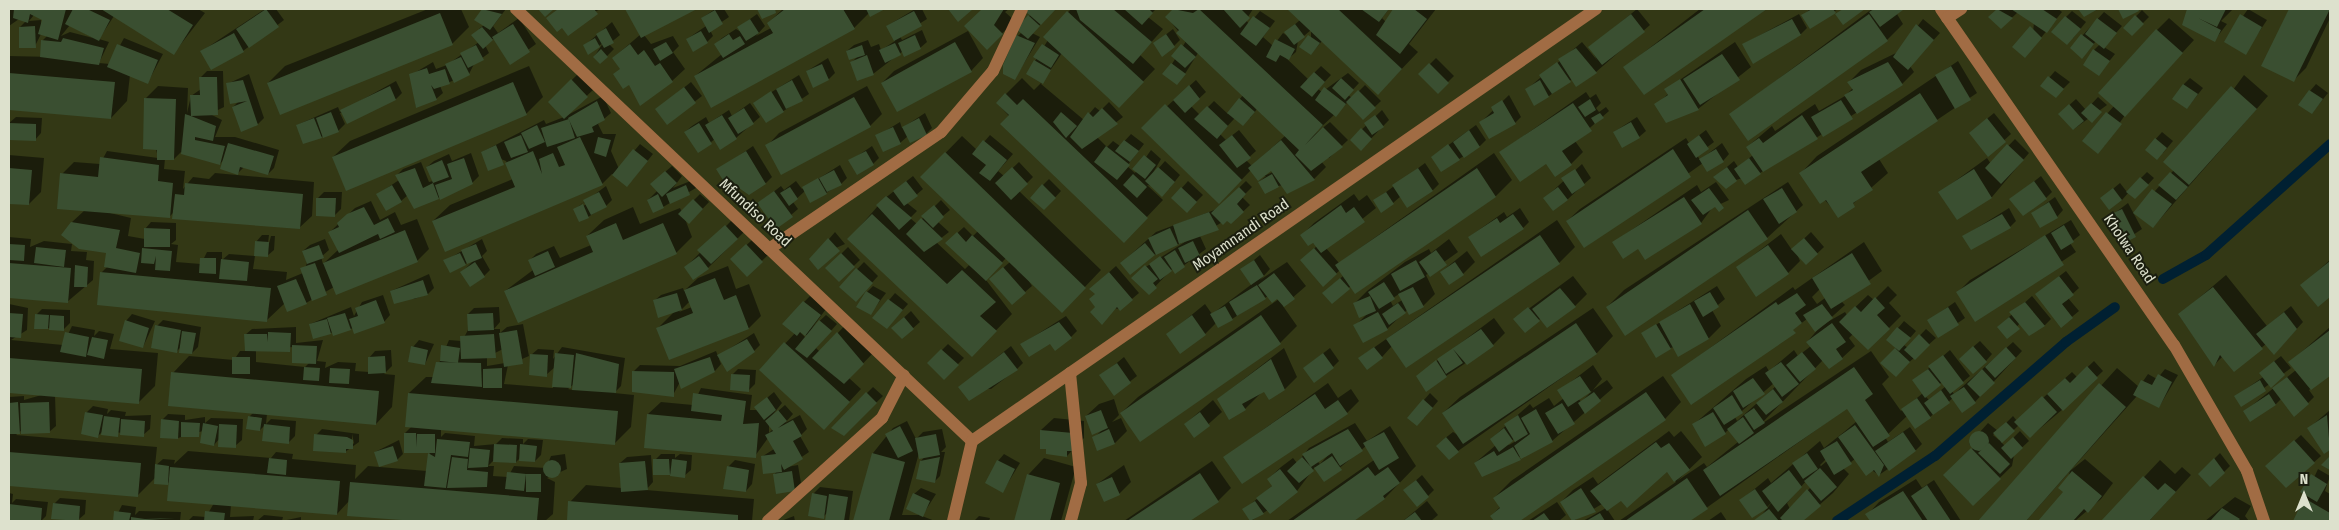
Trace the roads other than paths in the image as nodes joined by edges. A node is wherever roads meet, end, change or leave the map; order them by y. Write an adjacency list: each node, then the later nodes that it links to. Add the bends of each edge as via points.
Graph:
1 (516, 9): 6 (street, Mfundiso Road)
2 (1022, 9): 6 (street, via 993,71 941,132)
3 (1596, 9): 7 (street, Moyamnandi Road)
4 (1961, 9): 5 (street)
5 (1944, 13): 13 (street, Kholwa Road, via 2174,345 2247,470)
6 (769, 249): 8 (street, Mfundiso Road)
7 (1070, 373): 9 (street, Moyamnandi Road); 12 (street, via 1082,483)
8 (904, 376): 9 (street, Mfundiso Road); 10 (street, via 882,418)
9 (972, 441): 11 (street)
10 (768, 521)
11 (954, 521)
12 (1071, 521)
13 (2264, 521)

